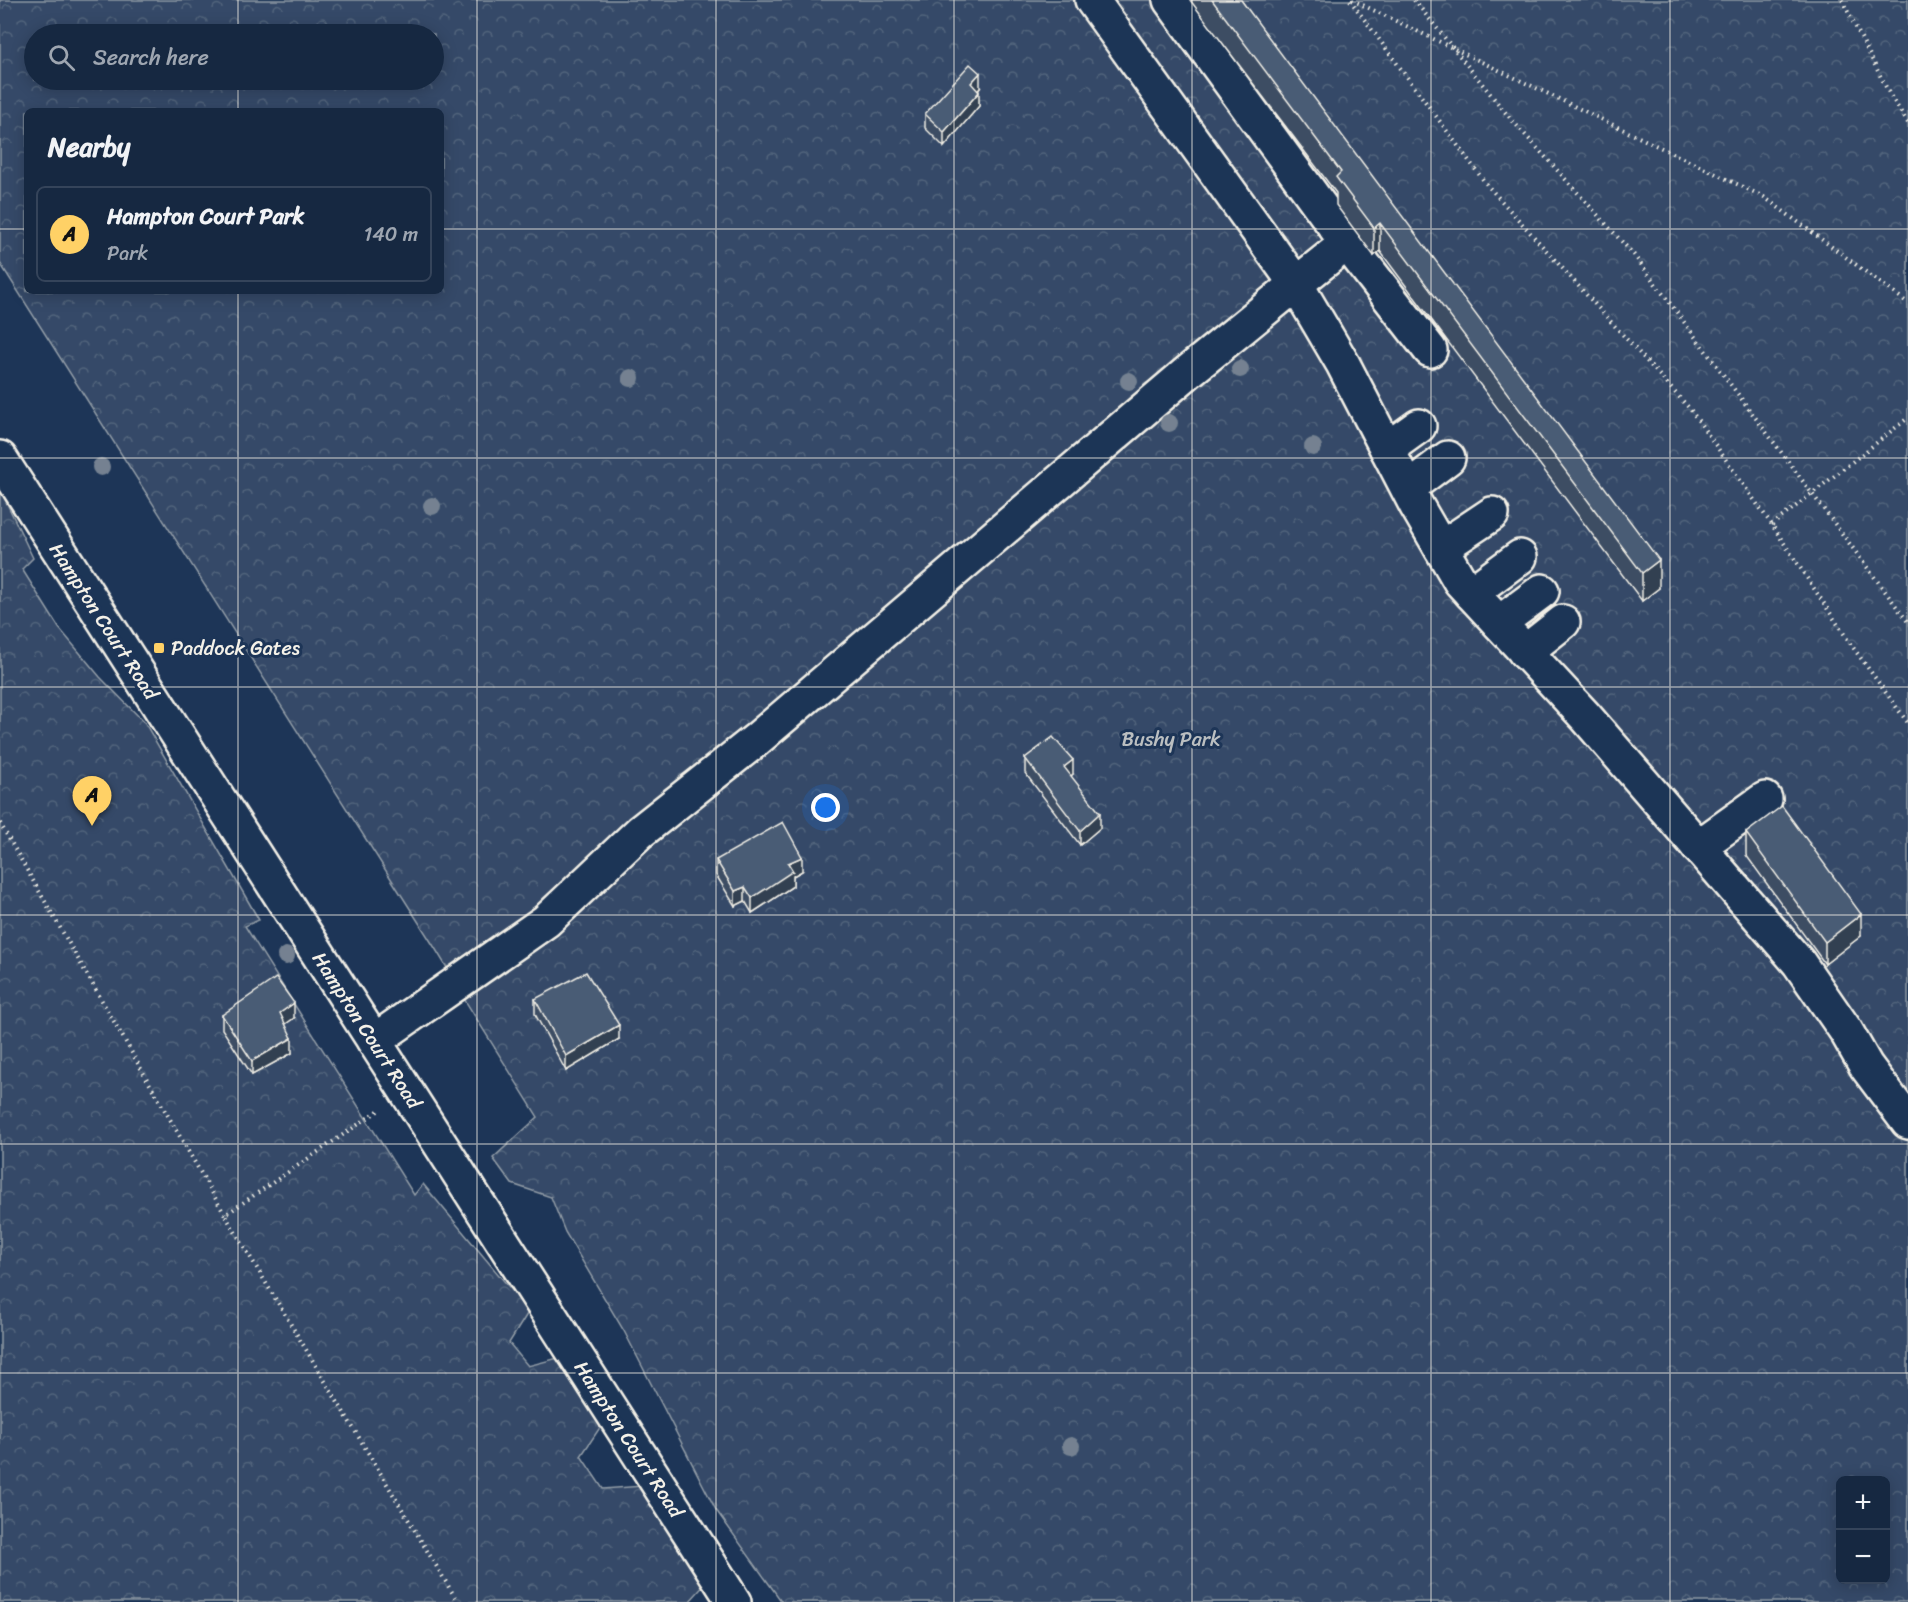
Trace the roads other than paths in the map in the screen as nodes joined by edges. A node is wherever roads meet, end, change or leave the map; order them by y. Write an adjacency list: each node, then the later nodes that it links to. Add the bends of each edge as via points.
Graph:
1 (1092, 0): 4 (main road)
2 (1170, 0): 3 (main road)
3 (1347, 243): 4 (main road); 5 (main road)
4 (1296, 284): 7 (main road); 21 (main road, via 756,740 640,832 546,921)
5 (1430, 351)
6 (1419, 426): 7 (main road)
7 (1387, 449): 10 (main road)
8 (0, 458): 21 (main road, Hampton Court Road)
9 (1448, 458): 10 (main road)
10 (1408, 488): 12 (main road)
11 (1492, 514): 12 (main road)
12 (1441, 548): 15 (main road)
13 (1520, 557): 15 (main road)
14 (1542, 591): 17 (main road)
15 (1471, 593): 17 (main road)
16 (1563, 622): 18 (main road)
17 (1499, 623): 18 (main road)
18 (1525, 652): 20 (main road)
19 (1765, 799): 20 (main road)
20 (1698, 847): 22 (main road, via 1799,963)
21 (374, 1041): 23 (main road, Hampton Court Road)
22 (1908, 1122)
23 (734, 1602)

